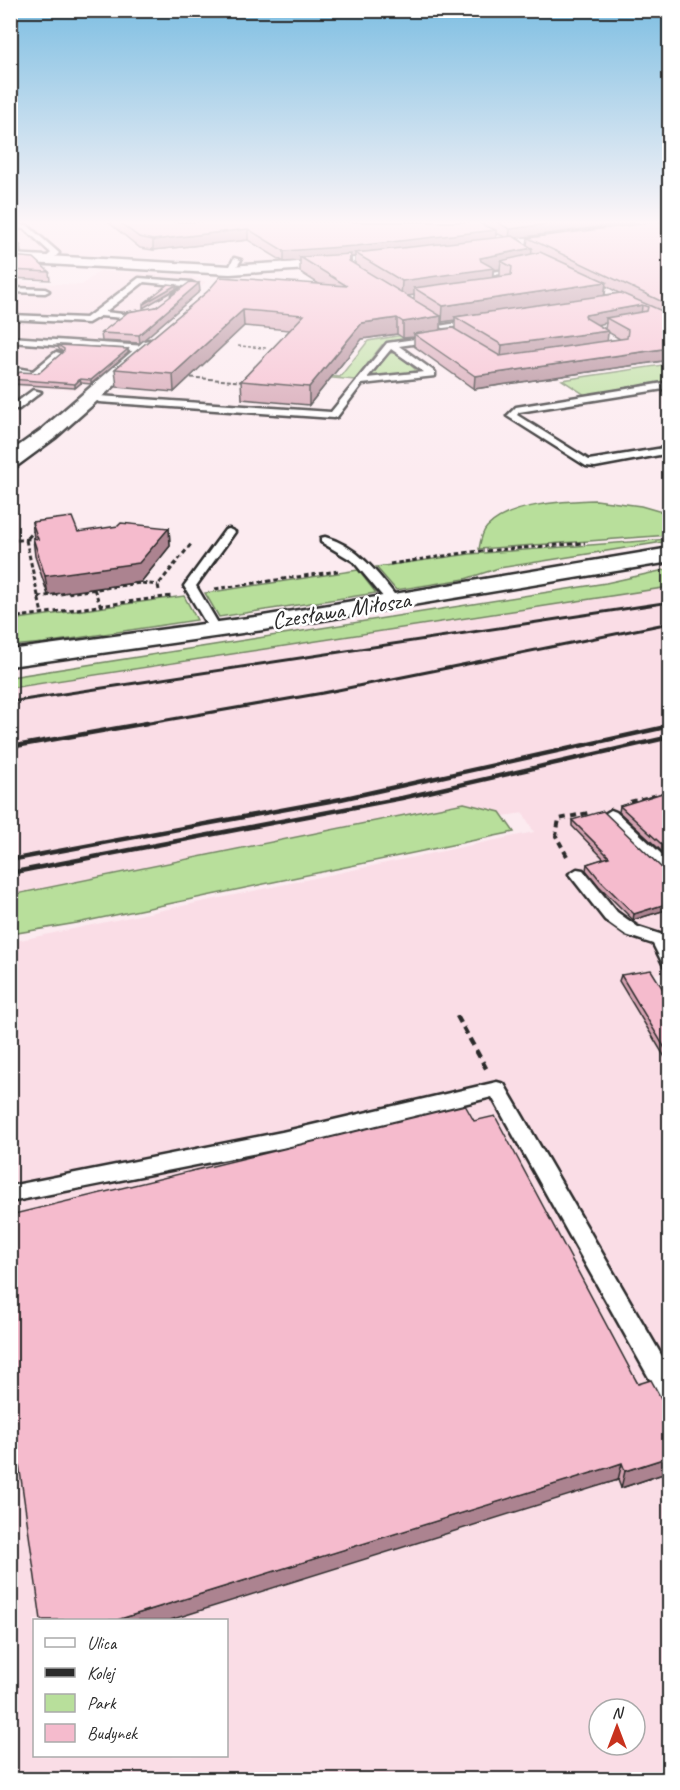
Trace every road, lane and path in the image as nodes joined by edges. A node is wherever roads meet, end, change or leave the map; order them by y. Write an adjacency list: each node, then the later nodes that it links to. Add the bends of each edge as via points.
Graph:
1 (110, 306): 3 (lane)
2 (155, 311): 3 (lane, via 123,316)
3 (99, 314): 4 (lane, via 88,321)
4 (10, 317)
5 (486, 320): 7 (lane, via 439,324)
6 (165, 332): 13 (street)
7 (456, 335)
8 (446, 336): 10 (lane)
9 (10, 339): 13 (lane)
10 (390, 345): 17 (lane); 17 (lane, via 432,374)
11 (238, 346): 12 (path)
12 (266, 348)
13 (146, 349): 24 (street)
14 (59, 354): 15 (lane, via 35,374)
15 (10, 370)
16 (175, 376): 18 (path)
17 (359, 382): 21 (lane, via 334,415)
18 (254, 383)
19 (669, 385): 23 (lane, via 516,410 512,416 586,463)
20 (36, 392): 22 (lane)
21 (99, 399)
22 (12, 409)
23 (669, 450)
24 (10, 462)
25 (37, 528): 28 (path)
26 (229, 532): 42 (lane, via 190,586)
27 (46, 537): 28 (path)
28 (26, 540): 30 (path); 34 (path)
29 (325, 540): 39 (lane, via 349,550 365,564)
30 (10, 541)
31 (192, 543): 35 (path)
32 (669, 555): 39 (street, Czesława Miłosza)
33 (41, 563): 34 (path)
34 (30, 564): 38 (path)
35 (158, 585): 36 (path, via 141,583); 37 (path)
36 (94, 589): 38 (path); 40 (path)
37 (159, 590)
38 (38, 597): 41 (path)
39 (394, 602): 42 (street, Czesława Miłosza)
40 (101, 607)
41 (42, 614)
42 (216, 630): 43 (street, Czesława Miłosza)
43 (10, 658)
44 (669, 792): 45 (path, via 622,805)
45 (611, 815): 46 (lane); 47 (path, via 595,812 559,819 556,836)
46 (669, 871)
47 (577, 874): 48 (lane, via 611,916 632,931)
48 (665, 937): 49 (lane)
49 (669, 962)
50 (457, 1016): 51 (path)
51 (497, 1089): 52 (lane, via 282,1140); 53 (lane)
52 (10, 1194)
53 (669, 1393)

